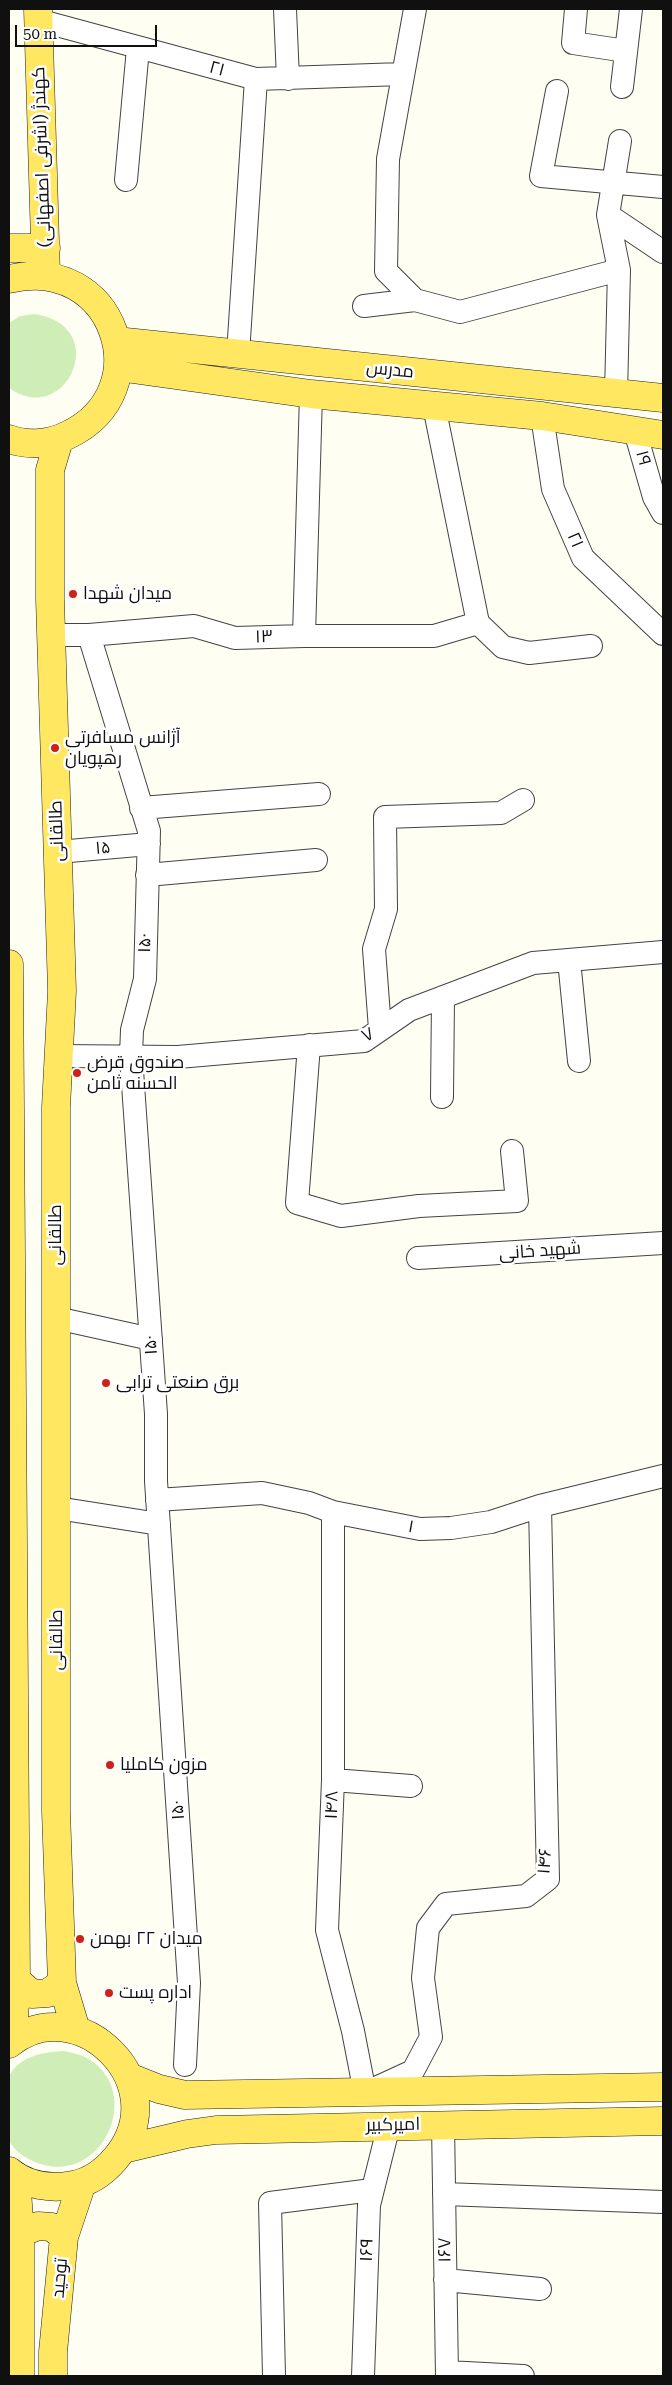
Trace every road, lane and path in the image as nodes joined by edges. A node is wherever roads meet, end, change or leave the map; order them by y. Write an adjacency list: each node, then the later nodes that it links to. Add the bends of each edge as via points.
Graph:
1 (285, 9): 9 (street)
2 (415, 9): 8 (street)
3 (576, 9): 7 (street, via 573,43)
4 (631, 9): 7 (street)
5 (38, 14): 6 (street, ۲۱); 19 (main road, کهندژ (اشرفی اصفهانی))
6 (138, 48): 10 (street, ۲۱); 14 (street)
7 (626, 51): 11 (street)
8 (402, 74): 9 (street, ۲۱); 24 (street, via 388,160 386,271)
9 (288, 78): 10 (street, ۲۱)
10 (256, 79): 27 (street)
11 (622, 87)
12 (557, 91): 15 (street, via 541,176)
13 (620, 141): 15 (street)
14 (126, 180)
15 (613, 181): 16 (street); 17 (street)
16 (663, 187)
17 (608, 215): 20 (street); 21 (street)
18 (9, 248): 19 (main road)
19 (46, 248): 22 (main road, کهندژ (اشرفی اصفهانی))
20 (663, 252)
21 (618, 270): 24 (street, via 460,312); 29 (street)
22 (46, 276): 23 (main road, via 25,275); 26 (main road, via 69,282 90,296 105,314)
23 (9, 279)
24 (415, 300): 25 (street)
25 (364, 306)
26 (117, 354): 27 (main road, مدرس); 28 (main road, مدرس); 36 (main road, via 112,391 99,412 81,429)
27 (238, 354): 29 (main road, مدرس)
28 (311, 394): 31 (main road, مدرس); 42 (street)
29 (616, 394): 30 (main road, مدرس)
30 (663, 398)
31 (434, 406): 32 (main road, مدرس); 38 (street)
32 (542, 416): 33 (main road, مدرس); 39 (street, ۲۱, via 553,490 583,558)
33 (635, 431): 34 (main road, مدرس); 37 (street, ۱۹, via 654,497)
34 (663, 435)
35 (9, 439): 36 (main road, via 38,444)
36 (58, 440): 40 (main road, طالقانی, via 50,470)
37 (663, 513)
38 (478, 623): 42 (street, ۱۳, via 434,636); 43 (street, via 503,646 529,653)
39 (663, 634)
40 (51, 635): 41 (street, ۱۳); 48 (main road, طالقانی)
41 (89, 636): 42 (street, ۱۳, via 194,626 235,638); 46 (street, ۱۵۰)
42 (304, 636)
43 (591, 646)
44 (318, 794): 46 (street)
45 (523, 800): 55 (street, via 501,813 385,817 386,909 374,949)
46 (141, 808): 47 (street, ۱۵۰, via 149,832)
47 (148, 844): 48 (street, ۱۵); 50 (street, ۱۵۰)
48 (58, 852): 57 (main road, طالقانی, via 62,991)
49 (316, 860): 50 (street)
50 (148, 875): 58 (street, ۱۵۰, via 144,979 132,1030)
51 (663, 952): 52 (street, ۷)
52 (568, 960): 54 (street, ۷, via 533,963); 59 (street)
53 (9, 964): 60 (main road)
54 (443, 996): 55 (street, ۷, via 409,1010); 61 (street)
55 (380, 1029): 56 (street, ۷, via 364,1041)
56 (308, 1046): 58 (street, ۷, via 178,1057); 62 (street, via 298,1203 341,1216 419,1206 517,1201)
57 (58, 1056): 58 (street, ۷); 65 (main road, طالقانی)
58 (131, 1056): 66 (street, ۱۵۰)
59 (579, 1061)
60 (9, 1076): 67 (main road)
61 (442, 1098)
62 (512, 1151)
63 (663, 1243): 64 (street, شهید خانی)
64 (418, 1258)
65 (56, 1318): 66 (street); 71 (main road, طالقانی)
66 (151, 1340): 69 (street, ۱۵۰)
67 (10, 1377): 73 (main road)
68 (663, 1476): 70 (street, ۱)
69 (157, 1500): 72 (street, ۱, via 262,1493); 74 (street, ۱۵۰)
70 (540, 1506): 72 (street, ۱, via 491,1522 420,1529); 85 (street, ۱۴۶, via 548,1880 526,1896 446,1904 428,1928 423,1978 431,2037 413,2072)
71 (57, 1508): 74 (street); 79 (main road, طالقانی, via 56,1811)
72 (333, 1512): 75 (street, ۱۴۸)
73 (11, 1522): 77 (main road)
74 (159, 1524): 82 (street, ۱۵۰, via 189,1983)
75 (333, 1780): 76 (street); 85 (street, ۱۴۸, via 327,1930)
76 (411, 1786)
77 (12, 1896): 78 (main road)
78 (16, 1980): 79 (main road, via 32,1994 48,1993); 81 (main road)
79 (62, 1983): 80 (main road, طالقانی)
80 (76, 2030): 81 (main road, via 33,2031); 83 (main road, via 99,2040 117,2056)
81 (11, 2042)
82 (185, 2065)
83 (129, 2077): 86 (main road, امیرکبیر, via 159,2089); 91 (main road, via 135,2101 133,2126)
84 (663, 2086): 85 (main road, امیرکبیر)
85 (365, 2093): 86 (main road, امیرکبیر)
86 (185, 2094): 90 (main road)
87 (663, 2120): 88 (main road, امیرکبیر)
88 (443, 2124): 89 (main road, امیرکبیر); 95 (street, ۱۶۷)
89 (389, 2126): 90 (main road, امیرکبیر, via 216,2130); 94 (street, ۱۶۹)
90 (187, 2134): 91 (main road, امیرکبیر)
91 (124, 2149): 93 (main road, via 106,2170)
92 (12, 2174): 93 (main road, via 37,2185 59,2187); 97 (main road)
93 (82, 2183): 98 (main road, توحید)
94 (372, 2190): 104 (street, via 270,2203); 105 (street, ۱۶۹)
95 (444, 2194): 96 (street); 99 (street, ۱۶۷)
96 (663, 2202)
97 (20, 2233): 98 (main road, via 38,2226 52,2227); 102 (main road)
98 (64, 2237): 103 (main road, توحید)
99 (446, 2280): 100 (street); 101 (street, ۱۶۷)
100 (540, 2289)
101 (447, 2374): 106 (street)
102 (20, 2376)
103 (53, 2376)
104 (274, 2376)
105 (363, 2376)
106 (523, 2376)

